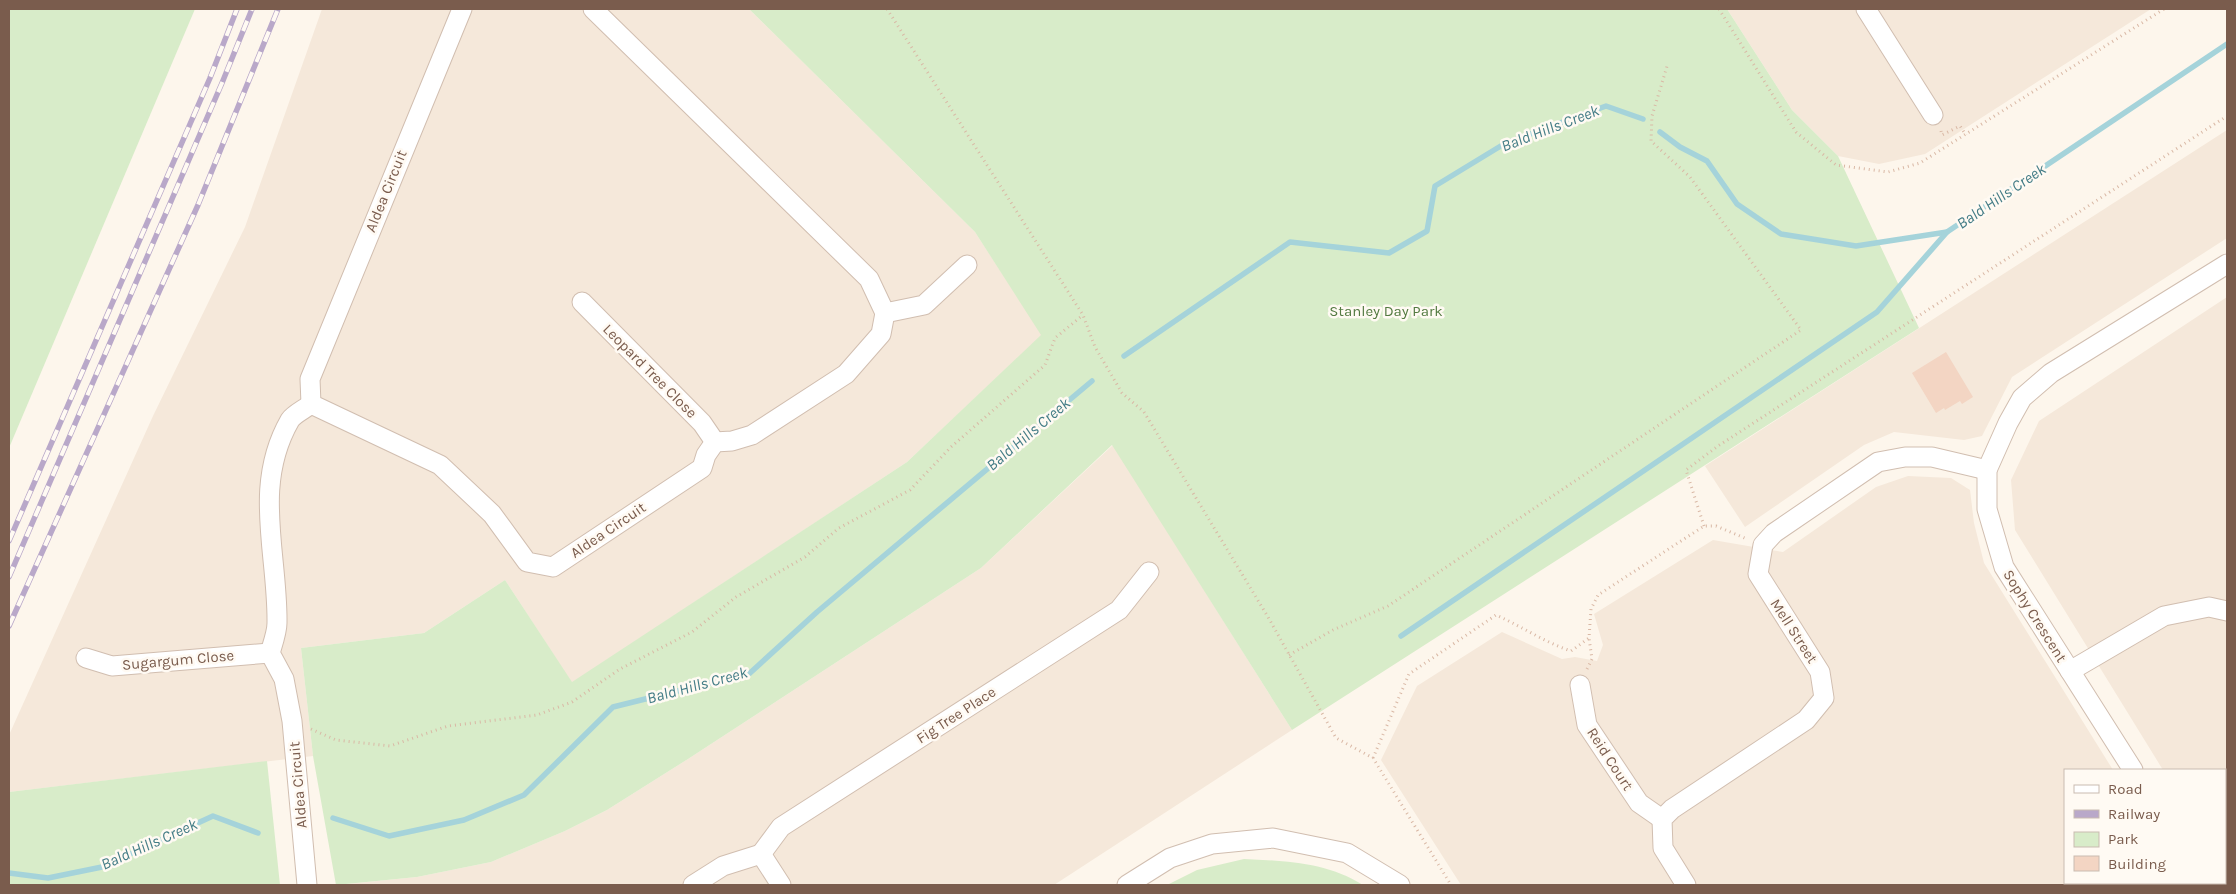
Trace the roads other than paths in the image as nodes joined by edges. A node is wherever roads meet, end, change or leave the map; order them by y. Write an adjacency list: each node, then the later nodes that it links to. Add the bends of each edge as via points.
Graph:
1 (462, 9): 9 (street, Aldea Circuit, via 310,379)
2 (593, 9): 8 (street, via 869,279)
3 (1866, 9): 4 (street)
4 (1933, 115)
5 (2227, 264): 11 (street, Sophy Crescent, via 2051,373 2022,398)
6 (967, 266): 8 (street, via 924,305)
7 (582, 302): 10 (street, Leopard Tree Close, via 702,423)
8 (885, 313): 10 (street, via 881,334 846,374 752,435)
9 (311, 404): 10 (street, Aldea Circuit, via 440,465 492,514 527,562 553,567 702,468); 14 (street, via 291,418 274,459 268,497 277,625)
10 (715, 442)
11 (1987, 470): 16 (street, Sophy Crescent, via 1987,509 2004,568); 19 (street, Mell Street, via 1932,457 1878,462 1774,533 1763,545 1758,574 1820,672 1824,698 1806,720)
12 (1149, 572): 20 (street, Fig Tree Place, via 1119,610 782,827)
13 (2227, 611): 16 (street, via 2209,607 2164,616)
14 (270, 653): 15 (street, Sugargum Close, via 112,666); 21 (street, Aldea Circuit, via 284,679 292,721)
15 (86, 658)
16 (2070, 671): 18 (street, Sophy Crescent)
17 (1580, 685): 19 (street, Reid Court, via 1587,725 1639,804)
18 (2132, 769)
19 (1662, 819): 26 (street, via 1663,848)
20 (761, 854): 22 (street, via 723,866); 23 (street)
21 (307, 885)
22 (693, 885)
23 (781, 885)
24 (1127, 885): 25 (street, via 1170,858 1212,844 1273,838 1347,853)
25 (1400, 885)
26 (1686, 885)

